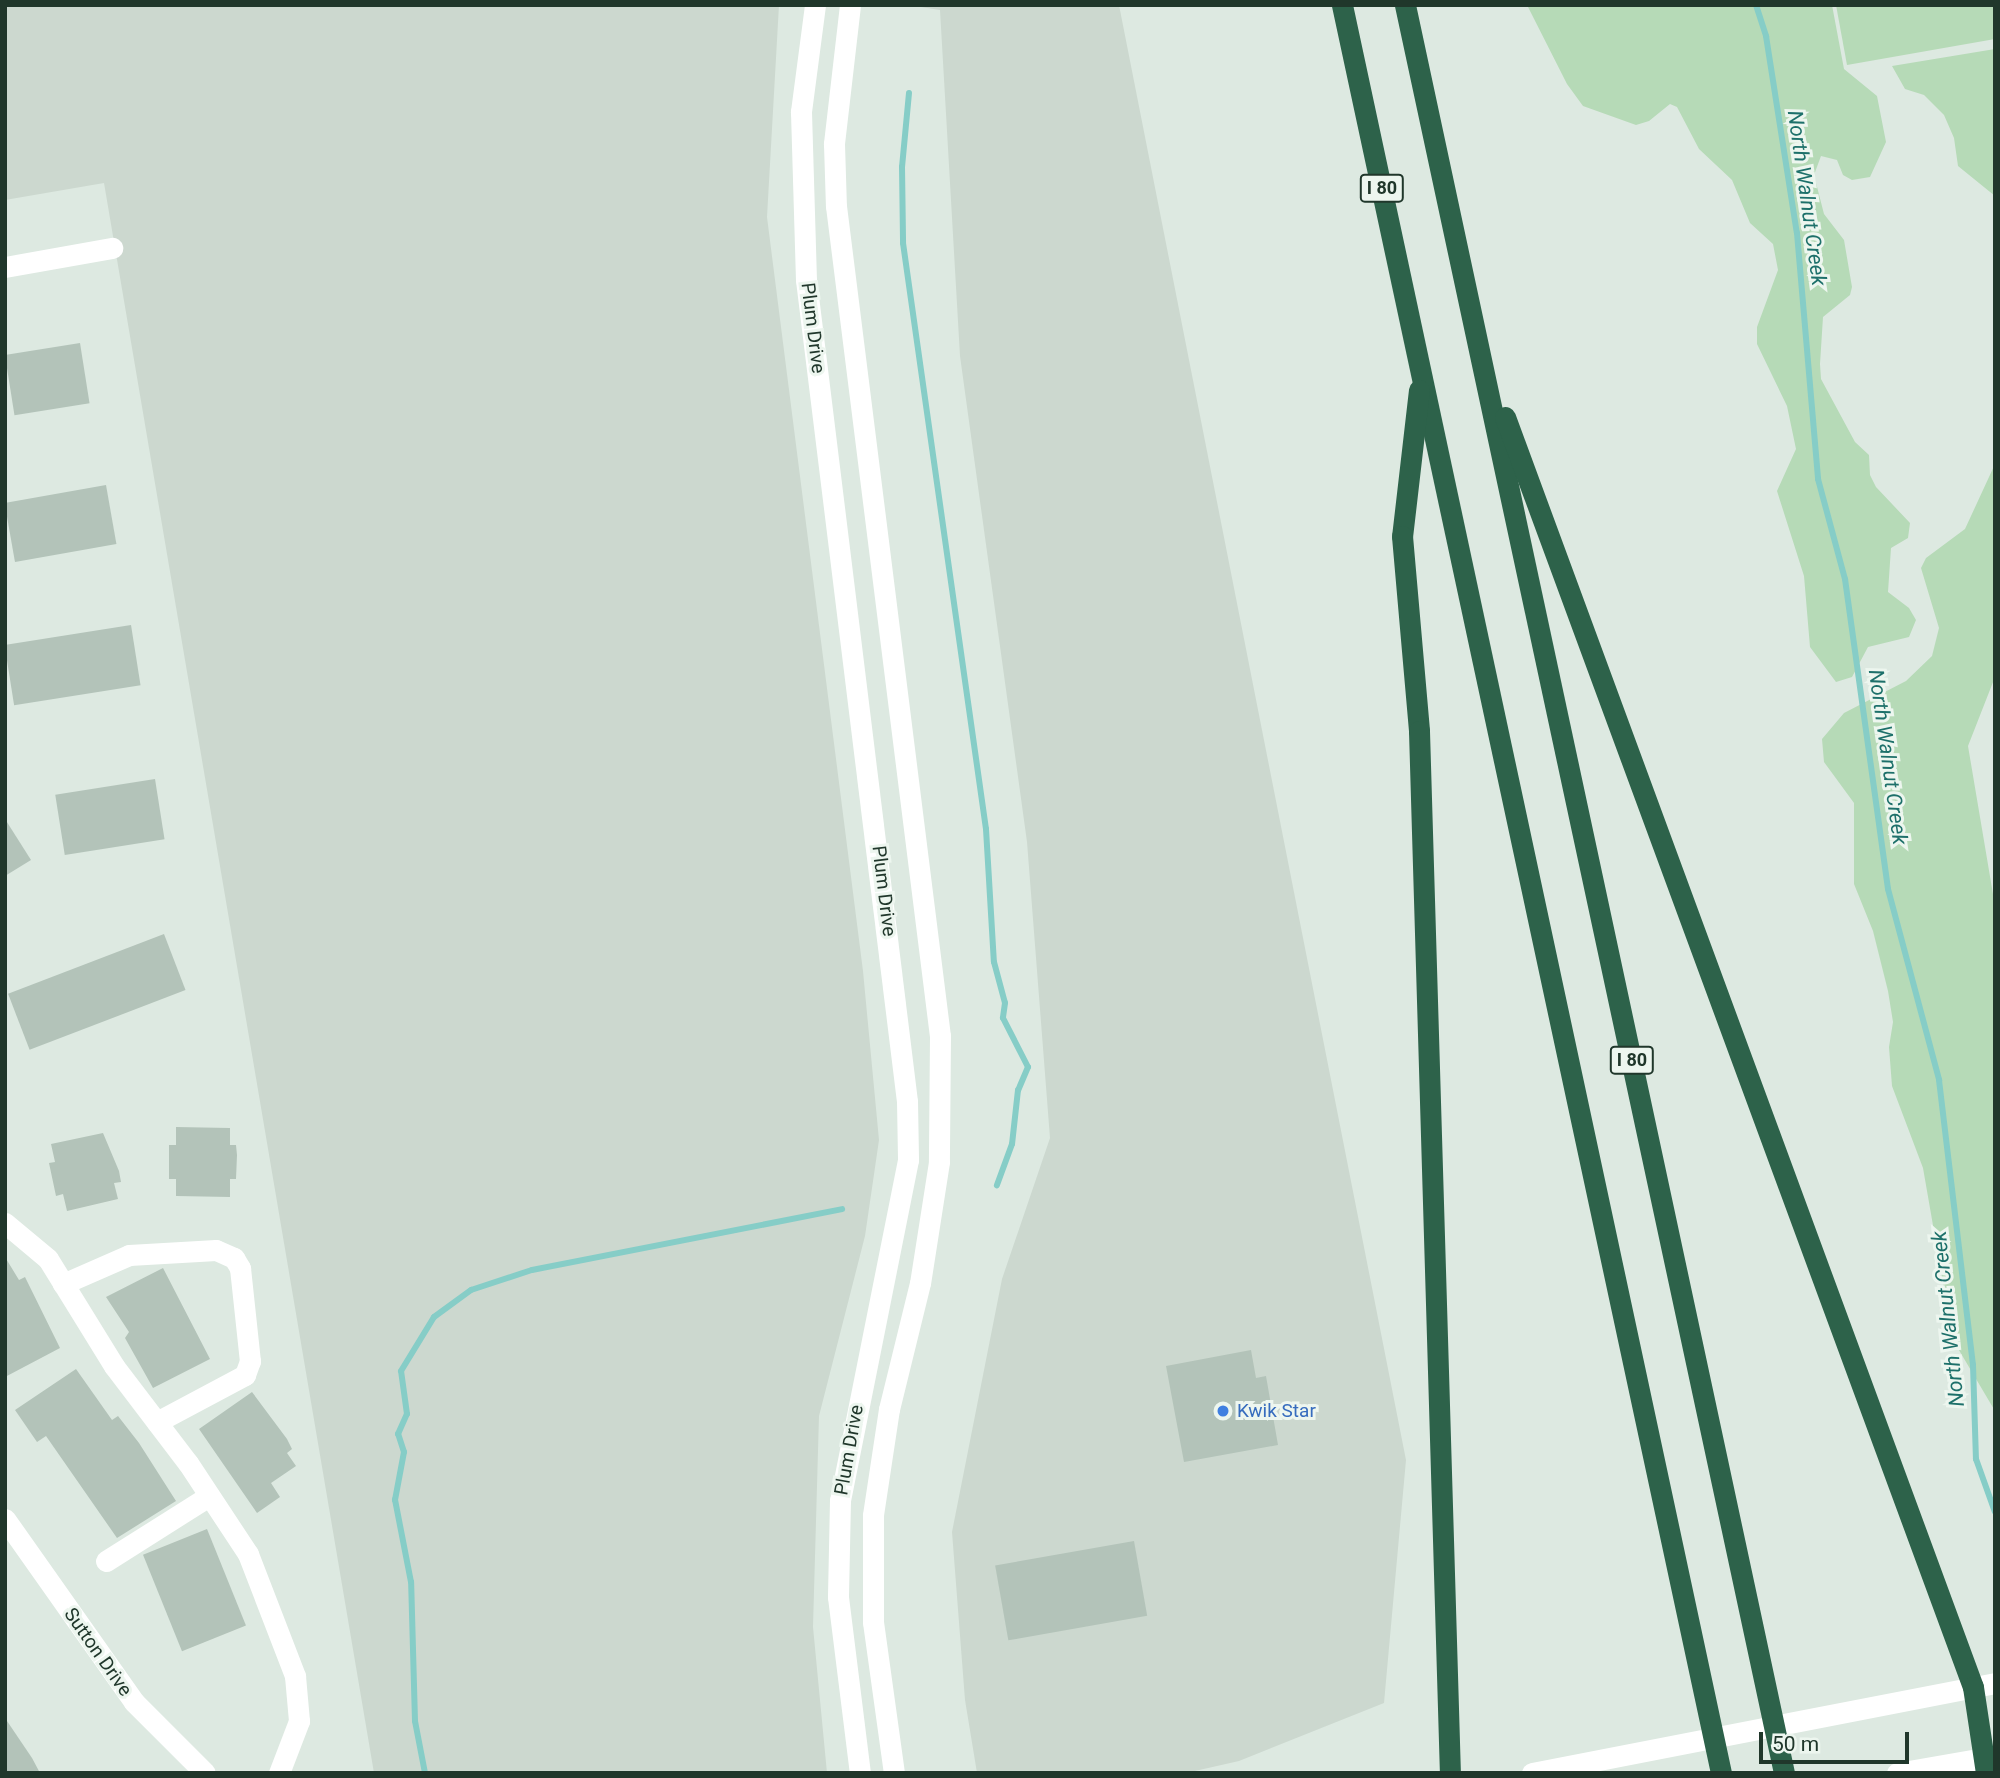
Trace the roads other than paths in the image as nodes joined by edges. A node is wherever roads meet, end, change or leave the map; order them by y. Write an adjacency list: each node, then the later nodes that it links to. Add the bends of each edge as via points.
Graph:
1 (815, 5): 20 (street, Plum Drive, via 801,112 806,280 903,1041 907,1113 908,1160 840,1500 838,1597)
2 (850, 5): 21 (street, Plum Drive, via 834,144 836,206 918,846 940,1063 939,1162 920,1283 887,1421 873,1515 873,1622)
3 (1342, 5): 8 (highway, I 80)
4 (1405, 5): 7 (highway, I 80)
5 (113, 248): 6 (street)
6 (5, 267)
7 (1479, 346): 16 (highway); 25 (highway, I 80)
8 (1421, 370): 22 (highway, via 1402,536 1419,731); 24 (highway, I 80)
9 (5, 1223): 10 (street, via 48,1259)
10 (63, 1284): 11 (street, via 114,1366); 11 (street, via 129,1255 216,1250 234,1258 240,1268 250,1362 245,1375)
11 (157, 1422): 12 (street)
12 (209, 1496): 14 (street); 19 (street, via 248,1554 295,1676 299,1721)
13 (5, 1519): 18 (street, Sutton Drive, via 134,1702)
14 (106, 1561)
15 (1995, 1683): 16 (street)
16 (1973, 1687): 17 (highway); 23 (street)
17 (1988, 1762): 26 (street)
18 (205, 1773)
19 (279, 1773)
20 (860, 1773)
21 (894, 1773)
22 (1450, 1773)
23 (1532, 1773)
24 (1721, 1773)
25 (1784, 1773)
26 (1897, 1773)

